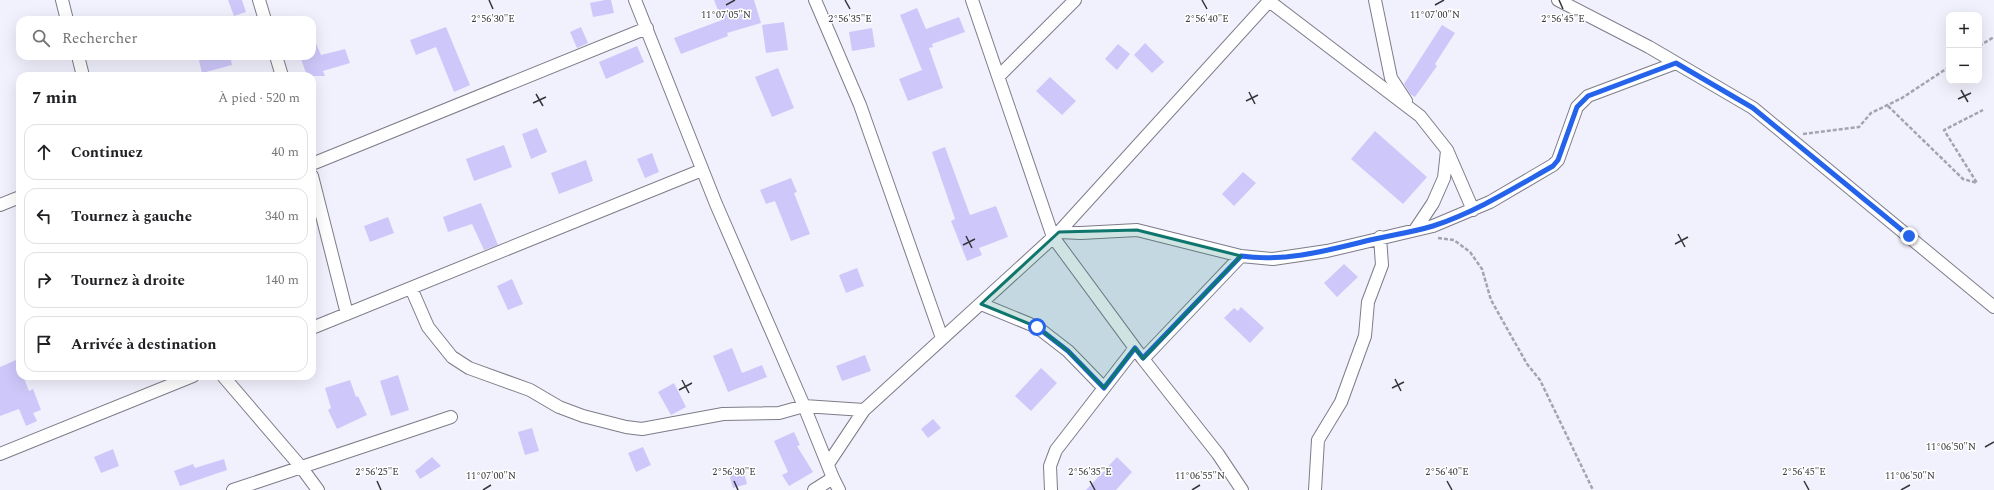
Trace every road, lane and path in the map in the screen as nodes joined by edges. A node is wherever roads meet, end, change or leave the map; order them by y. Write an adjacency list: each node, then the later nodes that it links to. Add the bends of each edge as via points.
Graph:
1 (62, 0): 10 (street)
2 (259, 0): 11 (street)
3 (635, 0): 12 (street)
4 (815, 0): 43 (street, via 860,105)
5 (972, 0): 21 (street)
6 (1075, 0): 21 (street)
7 (1375, 0): 23 (street, via 1391,78)
8 (1558, 0): 17 (street)
9 (1270, 1): 23 (street); 34 (street)
10 (66, 16)
11 (264, 16)
12 (647, 28): 27 (street); 28 (street)
13 (1994, 37): 14 (path)
14 (1982, 44)
15 (79, 60): 19 (street)
16 (277, 60): 20 (street)
17 (1676, 63): 25 (street, via 1753,108); 32 (street, via 1588,96 1577,107 1558,160 1553,166)
18 (1946, 69): 22 (path)
19 (82, 72)
20 (281, 72)
21 (999, 76): 34 (street)
22 (1888, 106): 24 (path, via 1963,179 1977,183 1944,130); 25 (path, via 1871,114 1859,128)
23 (1412, 110): 26 (street, via 1437,135)
24 (1983, 110)
25 (1787, 136): 40 (street)
26 (1447, 150): 32 (street); 33 (street, via 1444,178 1433,203)
27 (316, 162)
28 (702, 170): 38 (street); 49 (street)
29 (316, 192): 41 (street)
30 (16, 199): 31 (street)
31 (0, 205)
32 (1472, 210): 33 (street, via 1433,226)
33 (1415, 230): 35 (street)
34 (1056, 234): 37 (street, via 1137,230); 39 (street); 44 (street)
35 (1380, 237): 37 (street, via 1327,251 1273,259); 62 (street, via 1382,265 1368,302 1365,336 1341,402 1318,440)
36 (1434, 238): 63 (path, via 1454,240 1470,252 1482,269 1491,300 1540,380)
37 (1241, 256): 45 (street)
38 (411, 288): 41 (street); 49 (street, via 428,327 452,357 469,368 530,390 559,407 583,416 642,429 723,414 780,413)
39 (981, 304): 43 (street); 48 (street, via 1037,327 1068,351)
40 (1994, 307)
41 (347, 314): 42 (street)
42 (316, 326)
43 (942, 338): 50 (street)
44 (1135, 348): 45 (street); 48 (street)
45 (1143, 358): 61 (street, via 1218,454)
46 (170, 380): 52 (street)
47 (226, 380): 54 (street)
48 (1104, 388): 60 (street, via 1056,450 1050,466)
49 (804, 406): 50 (street); 53 (street)
50 (864, 410): 53 (street)
51 (451, 417): 54 (street)
52 (0, 454)
53 (828, 464): 55 (street)
54 (301, 467): 56 (street); 57 (street)
55 (832, 478): 58 (street); 59 (street)
56 (233, 490)
57 (318, 490)
58 (814, 490)
59 (839, 490)
60 (1051, 490)
61 (1242, 490)
62 (1316, 490)
63 (1593, 490)

